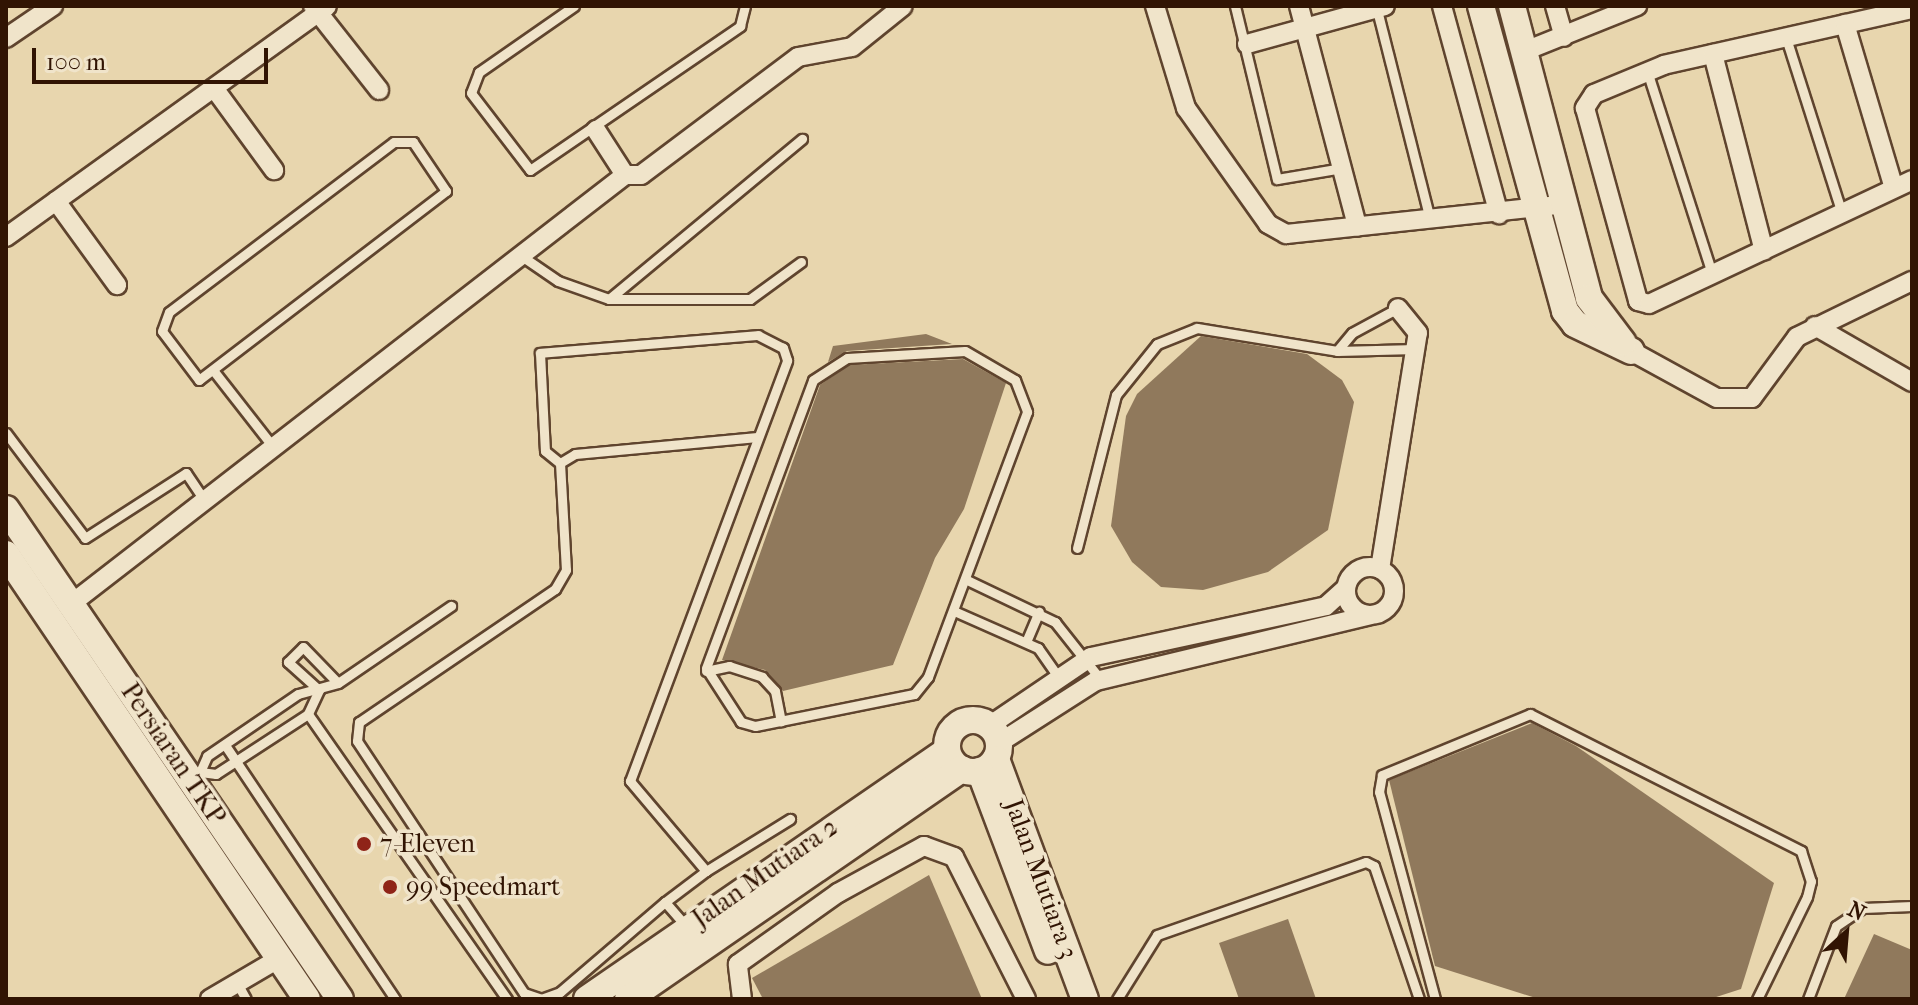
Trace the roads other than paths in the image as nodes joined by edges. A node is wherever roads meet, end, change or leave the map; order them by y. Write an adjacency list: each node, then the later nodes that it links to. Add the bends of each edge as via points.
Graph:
1 (52, 6): 19 (street)
2 (574, 6): 27 (lane, via 479,72 471,93 530,170)
3 (745, 6): 27 (lane, via 740,26)
4 (903, 6): 31 (street, via 852,47 798,57 641,175)
5 (1155, 6): 40 (street, via 1186,108 1268,224 1286,234)
6 (1235, 6): 21 (lane)
7 (1299, 6): 17 (street)
8 (1442, 6): 37 (street)
9 (1481, 6): 36 (street)
10 (1512, 6): 22 (street)
11 (1555, 6): 18 (street)
12 (1379, 7): 17 (street); 39 (lane)
13 (1632, 7): 18 (street)
14 (319, 8): 25 (street); 26 (street)
15 (1912, 9): 16 (street)
16 (1845, 24): 20 (street); 33 (street)
17 (1305, 27): 21 (street); 29 (street)
18 (1564, 37): 22 (street)
19 (6, 38)
20 (1786, 38): 23 (street); 38 (lane)
21 (1247, 44): 29 (lane, via 1277,179)
22 (1525, 51): 35 (street)
23 (1713, 54): 24 (street); 42 (street)
24 (1647, 71): 45 (lane); 45 (street, via 1594,94 1585,108 1615,229 1638,301 1660,302)
25 (214, 88): 30 (street); 34 (street)
26 (379, 90)
27 (596, 130): 31 (street)
28 (802, 139): 48 (lane)
29 (1342, 168): 40 (street)
30 (274, 170)
31 (625, 175): 43 (street)
32 (1912, 180): 33 (street)
33 (1894, 188): 38 (street)
34 (56, 201): 41 (street); 47 (street)
35 (1566, 204): 36 (street); 53 (street, via 1589,298)
36 (1535, 212): 37 (street); 53 (street, via 1565,311 1575,324)
37 (1499, 214): 39 (street)
38 (1842, 214): 42 (street)
39 (1430, 220): 40 (street)
40 (1357, 226)
41 (6, 237)
42 (1764, 251): 45 (street)
43 (523, 257): 48 (lane, via 558,281); 58 (street)
44 (801, 262): 48 (lane, via 750,299)
45 (1712, 276)
46 (1912, 281): 50 (street)
47 (117, 285)
48 (609, 299)
49 (1398, 308): 51 (street, via 1418,333); 52 (lane, via 1352,333)
50 (1815, 326): 53 (street, via 1797,337 1759,391 1734,402); 55 (street)
51 (1416, 349): 52 (lane); 64 (street)
52 (1337, 351): 62 (lane, via 1197,328 1157,344 1116,395)
53 (1631, 351)
54 (213, 370): 54 (lane, via 446,191 413,142 394,142 169,312 162,331 199,380); 58 (lane)
55 (1912, 382)
56 (6, 433): 60 (lane, via 85,538 186,473)
57 (757, 437): 59 (lane, via 575,454); 59 (lane, via 787,360 783,348 758,335 540,353 545,451); 86 (lane, via 630,781)
58 (274, 448): 60 (street)
59 (560, 463): 87 (lane, via 566,570 555,589 380,705 359,722 357,741 524,993 541,999 560,992)
60 (205, 501): 67 (street)
61 (6, 509): 67 (street, Persiaran TKP)
62 (1077, 548)
63 (6, 554): 90 (street, Persiaran TKP)
64 (1380, 569): 66 (street, via 1356,571); 71 (street, via 1394,595 1387,608)
65 (967, 580): 69 (lane); 70 (lane); 74 (lane, via 1019,448 1027,412 1021,387 965,351 835,362 813,380)
66 (1346, 588): 71 (street, via 1352,607); 73 (street, via 1326,606)
67 (71, 604): 84 (street, Persiaran TKP)
68 (451, 606): 77 (lane)
69 (954, 611): 72 (lane); 80 (lane, via 914,694)
70 (1039, 612): 72 (lane); 73 (lane)
71 (1370, 615): 76 (street)
72 (1026, 642): 75 (lane, via 1043,651)
73 (1085, 660): 75 (street); 76 (lane)
74 (706, 671): 80 (lane, via 741,722); 80 (lane, via 729,666 762,677 775,691)
75 (1058, 677): 82 (street)
76 (1101, 680): 82 (street)
77 (338, 683): 78 (lane); 78 (lane, via 303,647 288,662)
78 (319, 690): 79 (lane); 81 (lane, via 298,694)
79 (308, 714): 83 (lane); 96 (lane)
80 (781, 721)
81 (225, 745): 83 (lane); 84 (lane)
82 (979, 753): 89 (street, Jalan Mutiara 2); 98 (street, Jalan Mutiara 2); 101 (street, Jalan Mutiara 3); 102 (street, Jalan Mutiara 3)
83 (237, 762): 84 (lane, via 216,774); 95 (lane)
84 (195, 776): 94 (street, Persiaran TKP)
85 (790, 819): 86 (lane)
86 (706, 871): 87 (lane)
87 (665, 902): 89 (lane)
88 (1912, 906): 107 (lane, via 1863,908 1836,926)
89 (688, 928): 97 (street, Jalan Mutiara 2)
90 (280, 958): 91 (street); 93 (street, Persiaran TKP)
91 (242, 991): 92 (street)
92 (210, 999)
93 (307, 999)
94 (340, 999)
95 (395, 999)
96 (507, 999)
97 (587, 999)
98 (628, 999)
99 (742, 999): 100 (street, via 738,964 838,893 924,846 954,857)
100 (1026, 999)
101 (1067, 999)
102 (1085, 999)
103 (1117, 999): 104 (lane, via 1157,935 1354,862 1374,866)
104 (1419, 999)
105 (1435, 999): 106 (lane, via 1379,792 1382,775 1530,714 1801,851 1811,881 1807,897)
106 (1757, 999)
107 (1808, 999)

